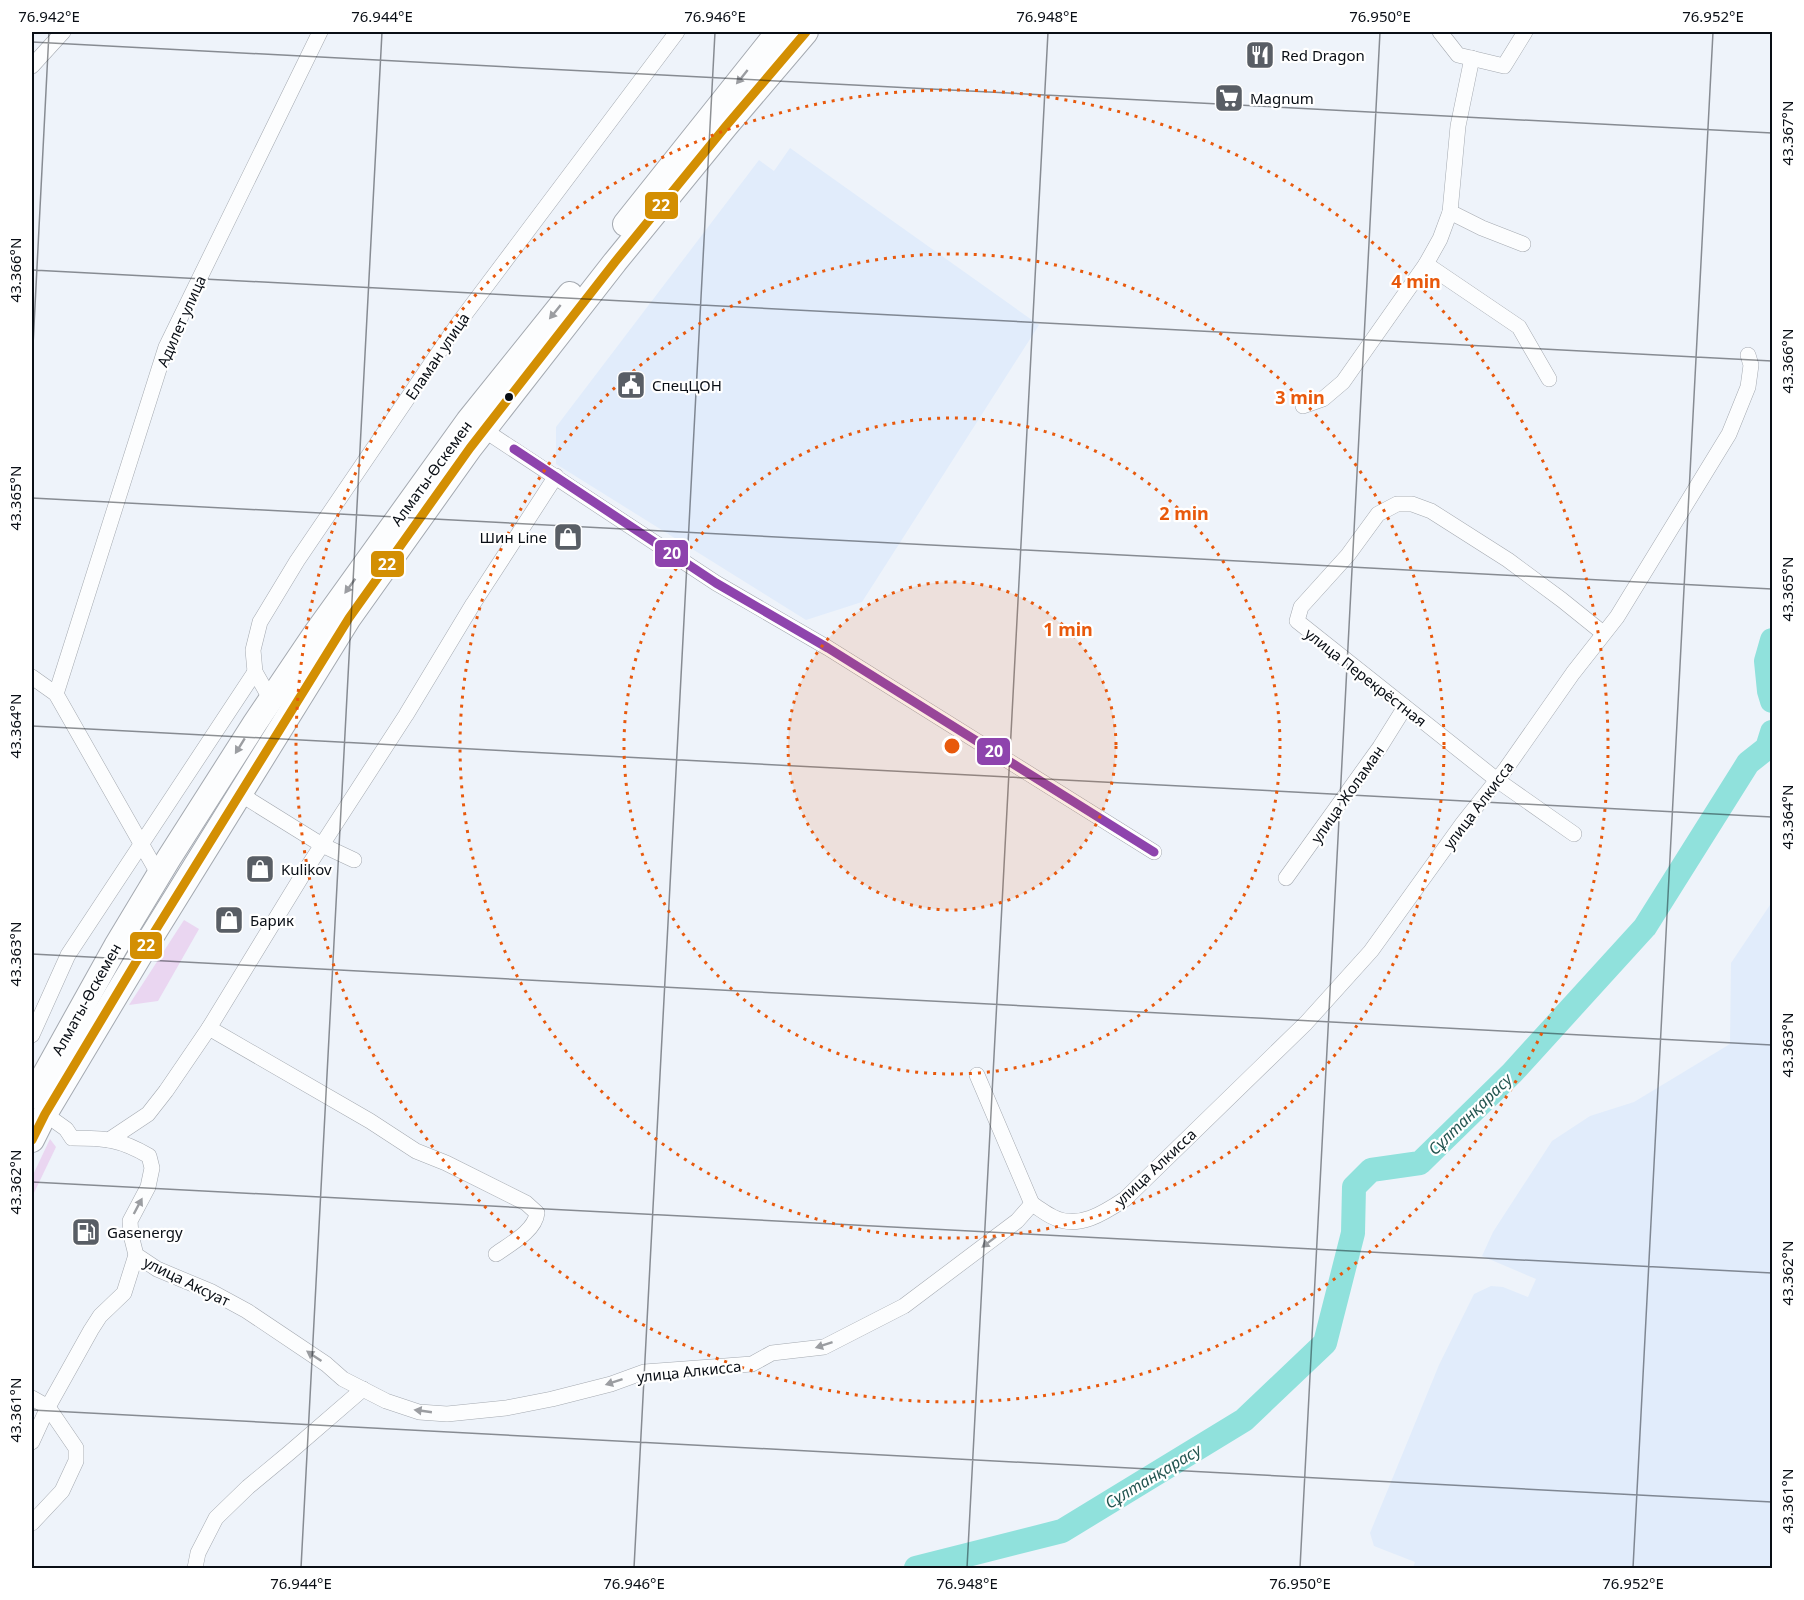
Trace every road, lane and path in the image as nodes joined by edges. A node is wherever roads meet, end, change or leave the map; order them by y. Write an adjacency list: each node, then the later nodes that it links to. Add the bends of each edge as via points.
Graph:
1 (63, 32): 9 (street)
2 (320, 32): 22 (street, Адилет улица, via 166,347)
3 (677, 32): 20 (street, Еламан улица, via 460,321 297,561 260,622 253,650)
4 (778, 32): 19 (main road, Алматы-Өскемен, one-way to 19, via 468,421)
5 (806, 32): 16 (main road, Алматы-Өскемен, via 623,253)
6 (1440, 32): 8 (street, via 1458,55)
7 (1525, 32): 8 (street, via 1504,66)
8 (1472, 58): 10 (street, via 1458,126)
9 (32, 66)
10 (1450, 212): 11 (street); 12 (street)
11 (1523, 244)
12 (1426, 264): 14 (street, via 1519,327); 15 (street, via 1343,382 1323,399)
13 (1748, 355): 18 (street, улица Алкисса, via 1748,387 1730,434 1617,617)
14 (1549, 379)
15 (1303, 406)
16 (484, 430): 17 (street); 19 (main road, Алматы-Өскемен, via 349,618)
17 (556, 476): 29 (street); 30 (street, via 716,583 828,648)
18 (1603, 633): 24 (street, улица Перекрёстная, via 1508,560 1431,512 1412,504 1397,504 1378,514 1348,555 1301,607 1297,621); 25 (street, улица Алкисса)
19 (324, 640): 23 (main road, Алматы-Өскемен); 26 (main road, Алматы-Өскемен)
20 (255, 672): 23 (street, Еламан улица); 28 (street)
21 (32, 677): 22 (street)
22 (56, 694): 28 (street)
23 (271, 700): 32 (main road, Алматы-Өскемен, one-way to 32)
24 (1405, 707): 25 (street, улица Перекрёстная); 33 (street, улица Жоламан)
25 (1497, 780): 27 (street, улица Перекрёстная); 40 (street, улица Алкисса, via 1371,951 1306,1023 1125,1199 1101,1215 1074,1222 1054,1218)
26 (240, 794): 29 (street); 37 (main road, Алматы-Өскемен, via 142,952)
27 (1574, 834)
28 (140, 843): 32 (street); 35 (street, via 68,955)
29 (322, 845): 31 (street); 34 (street)
30 (1154, 852)
31 (354, 860)
32 (159, 875): 37 (main road, Алматы-Өскемен, via 116,946)
33 (1286, 878)
34 (209, 1028): 39 (street, via 148,1114); 41 (street, via 416,1151 526,1203 537,1213 537,1220)
35 (32, 1035)
36 (977, 1075): 40 (street)
37 (38, 1106): 38 (main road, Алматы-Өскемен); 39 (street, улица Аксуат, via 72,1138)
38 (32, 1140)
39 (109, 1140): 42 (street, улица Аксуат, one-way to 39, via 130,1221 148,1187 152,1168 149,1156)
40 (1032, 1204): 43 (street, улица Алкисса, one-way to 43, via 1017,1221 904,1306 824,1347 772,1353 752,1364 644,1372 552,1399 447,1414 419,1412)
41 (496, 1254)
42 (136, 1256): 43 (street, улица Аксуат, one-way to 42, via 247,1311); 45 (street, via 124,1293 100,1316)
43 (363, 1389): 48 (street, via 216,1518 198,1553)
44 (32, 1398): 45 (street)
45 (48, 1407): 46 (street); 47 (street, via 76,1448 76,1461 62,1491)
46 (32, 1442)
47 (32, 1523)
48 (195, 1569)

